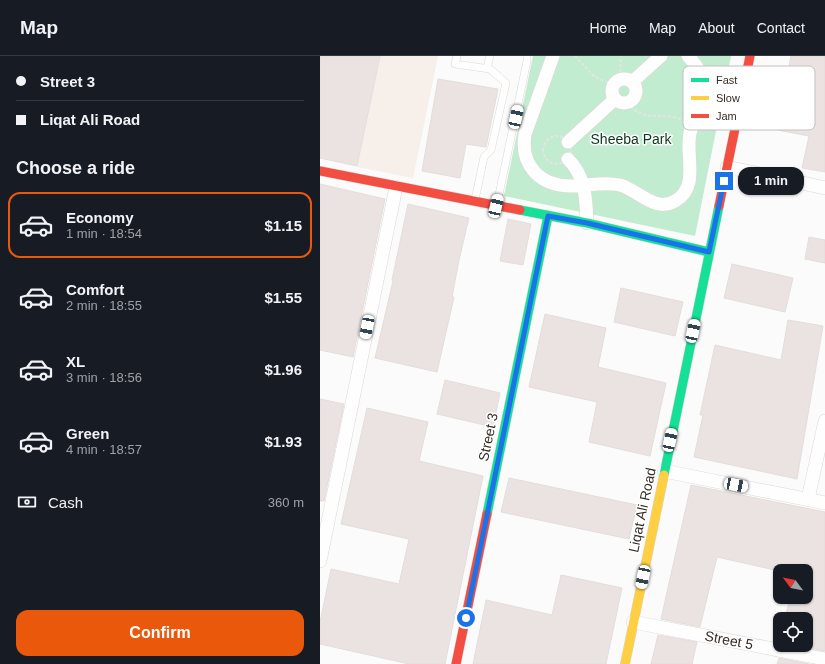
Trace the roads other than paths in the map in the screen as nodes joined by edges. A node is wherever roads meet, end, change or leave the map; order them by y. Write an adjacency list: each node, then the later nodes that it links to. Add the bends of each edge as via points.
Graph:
1 (457, 56): 10 (lane, via 455,64)
2 (490, 56): 10 (lane)
3 (527, 56): 23 (lane)
4 (553, 56): 19 (street, via 525,134 525,158 532,169 544,179 558,185)
5 (661, 56): 11 (street)
6 (688, 56): 8 (street)
7 (750, 56): 9 (street, Liqat Ali Road)
8 (695, 66)
9 (748, 66)
10 (487, 68): 22 (lane, via 506,84 491,150 484,157)
11 (622, 82): 12 (street, via 612,90); 12 (street, via 636,92 633,99)
12 (621, 101): 15 (street)
13 (692, 130): 19 (street, via 688,147 689,182 675,202 655,204 632,190 614,184)
14 (735, 130): 17 (street, Liqat Ali Road)
15 (568, 142)
16 (568, 159): 19 (street, via 577,168)
17 (727, 167): 21 (street); 26 (street, Liqat Ali Road)
18 (320, 171): 20 (street)
19 (584, 184): 25 (street)
20 (396, 187): 22 (street); 31 (street)
21 (825, 188)
22 (474, 202): 23 (street)
23 (496, 206): 24 (street)
24 (548, 216): 25 (street); 34 (street, Street 3)
25 (587, 223): 26 (street)
26 (709, 252): 28 (street, Liqat Ali Road)
27 (825, 421): 29 (street)
28 (664, 471): 29 (street); 32 (street, Liqat Ali Road)
29 (808, 499): 30 (street)
30 (825, 503)
31 (320, 561)
32 (633, 622): 33 (street, Street 5); 35 (street, Liqat Ali Road)
33 (825, 659)
34 (456, 664)
35 (625, 664)

